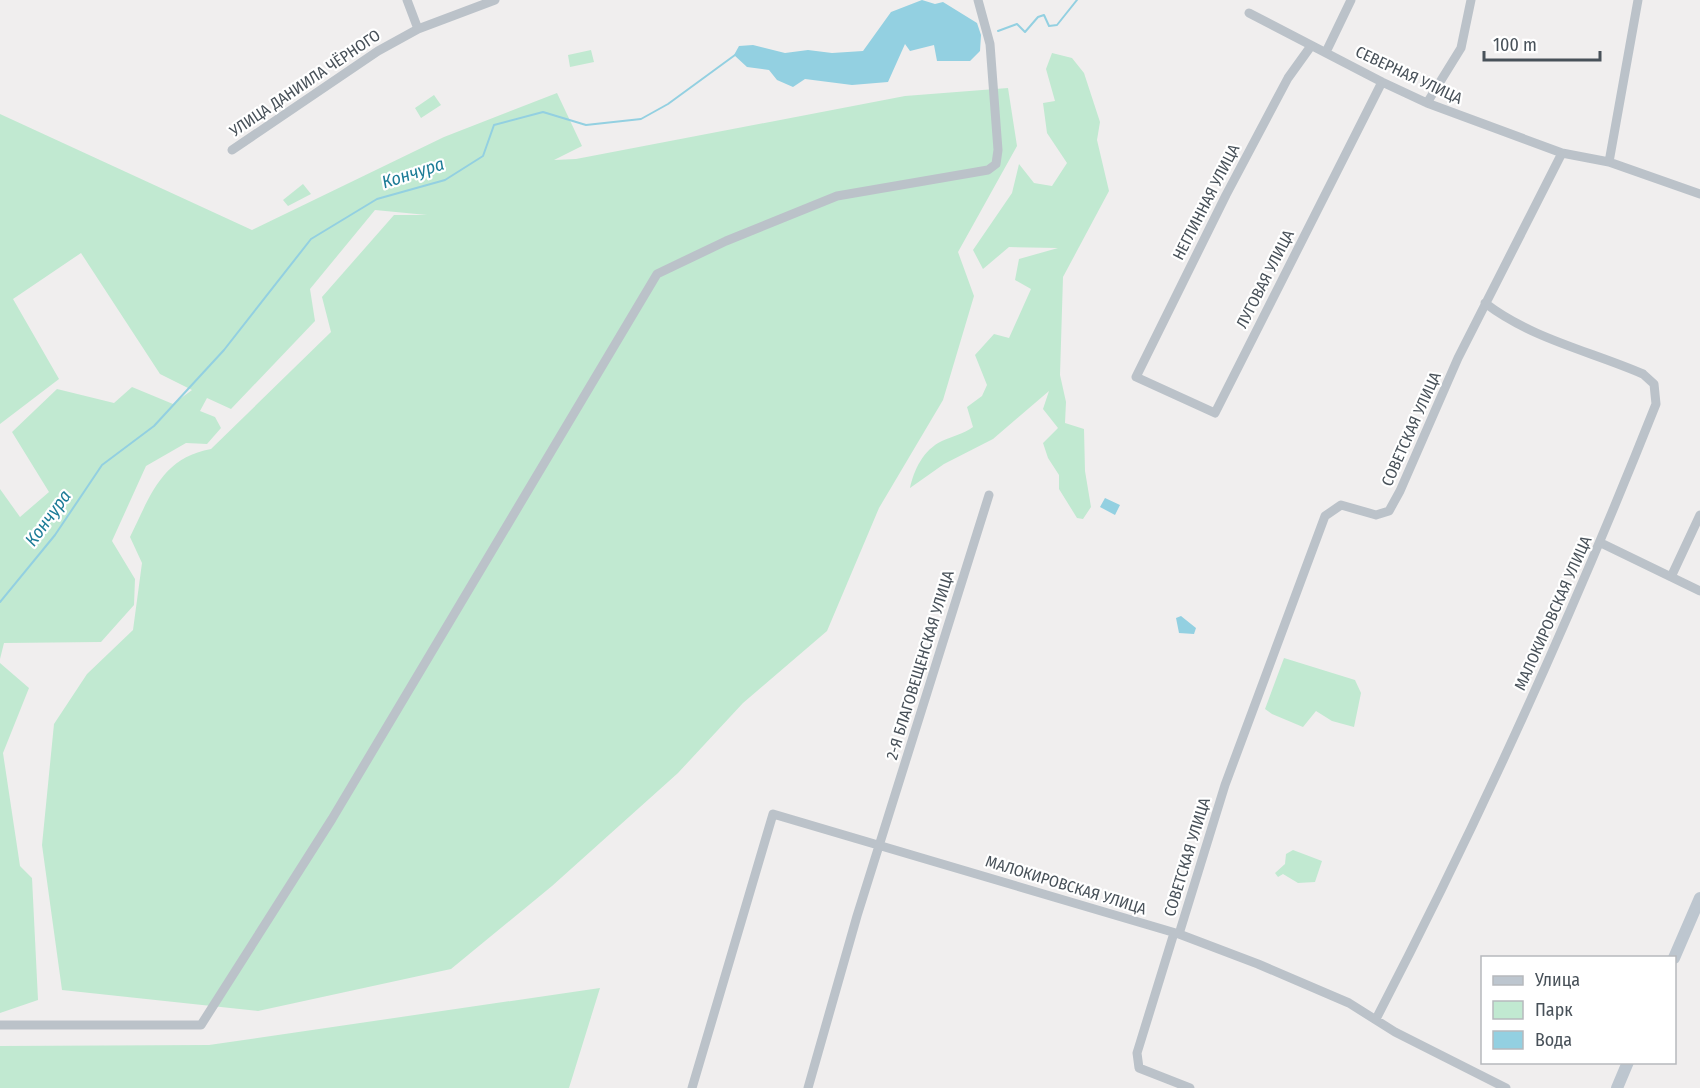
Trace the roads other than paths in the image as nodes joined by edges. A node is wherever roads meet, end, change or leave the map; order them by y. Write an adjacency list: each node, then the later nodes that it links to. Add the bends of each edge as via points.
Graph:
1 (407, 0): 8 (street)
2 (495, 0): 8 (street, УЛИЦА ДАНИИЛА ЧЁРНОГО)
3 (978, 0): 29 (street, via 990,44 996,164 988,170 837,196 657,274 332,819 201,1025)
4 (1351, 0): 10 (street)
5 (1471, 0): 12 (street, via 1461,48)
6 (1638, 0): 15 (street)
7 (1249, 13): 9 (street, СЕВЕРНАЯ УЛИЦА)
8 (418, 29): 13 (street, УЛИЦА ДАНИИЛА ЧЁРНОГО, via 340,75)
9 (1311, 46): 10 (street, СЕВЕРНАЯ УЛИЦА); 18 (street, НЕГЛИННАЯ УЛИЦА, via 1288,78 1231,185)
10 (1326, 52): 11 (street, СЕВЕРНАЯ УЛИЦА)
11 (1382, 82): 12 (street, СЕВЕРНАЯ УЛИЦА); 18 (street, ЛУГОВАЯ УЛИЦА, via 1215,413)
12 (1427, 103): 14 (street, СЕВЕРНАЯ УЛИЦА)
13 (232, 150)
14 (1562, 153): 15 (street); 17 (street, СОВЕТСКАЯ УЛИЦА)
15 (1609, 162): 16 (street)
16 (1700, 194)
17 (1485, 303): 21 (street, МАЛОКИРОВСКАЯ УЛИЦА, via 1506,318 1643,374 1654,384 1656,404); 26 (street, СОВЕТСКАЯ УЛИЦА, via 1393,506 1376,515 1341,505 1325,516 1225,785)
18 (1136, 377)
19 (989, 495): 24 (street, 2-Я БЛАГОВЕЩЕНСКАЯ УЛИЦА)
20 (1700, 515): 22 (street)
21 (1601, 543): 22 (street); 28 (street, МАЛОКИРОВСКАЯ УЛИЦА, via 1562,633)
22 (1671, 577): 23 (street)
23 (1700, 591)
24 (880, 845): 26 (street, МАЛОКИРОВСКАЯ УЛИЦА); 31 (street, МАЛОКИРОВСКАЯ УЛИЦА, via 773,814); 32 (street, 2-Я БЛАГОВЕЩЕНСКАЯ УЛИЦА)
25 (1700, 898): 27 (street)
26 (1177, 934): 28 (street, МАЛОКИРОВСКАЯ УЛИЦА, via 1258,964 1349,1003); 33 (street, via 1137,1056 1139,1068)
27 (1674, 956)
28 (1376, 1019): 34 (street, МАЛОКИРОВСКАЯ УЛИЦА)
29 (0, 1025)
30 (1627, 1064): 35 (street)
31 (692, 1088)
32 (808, 1088)
33 (1190, 1088)
34 (1506, 1088)
35 (1617, 1088)

